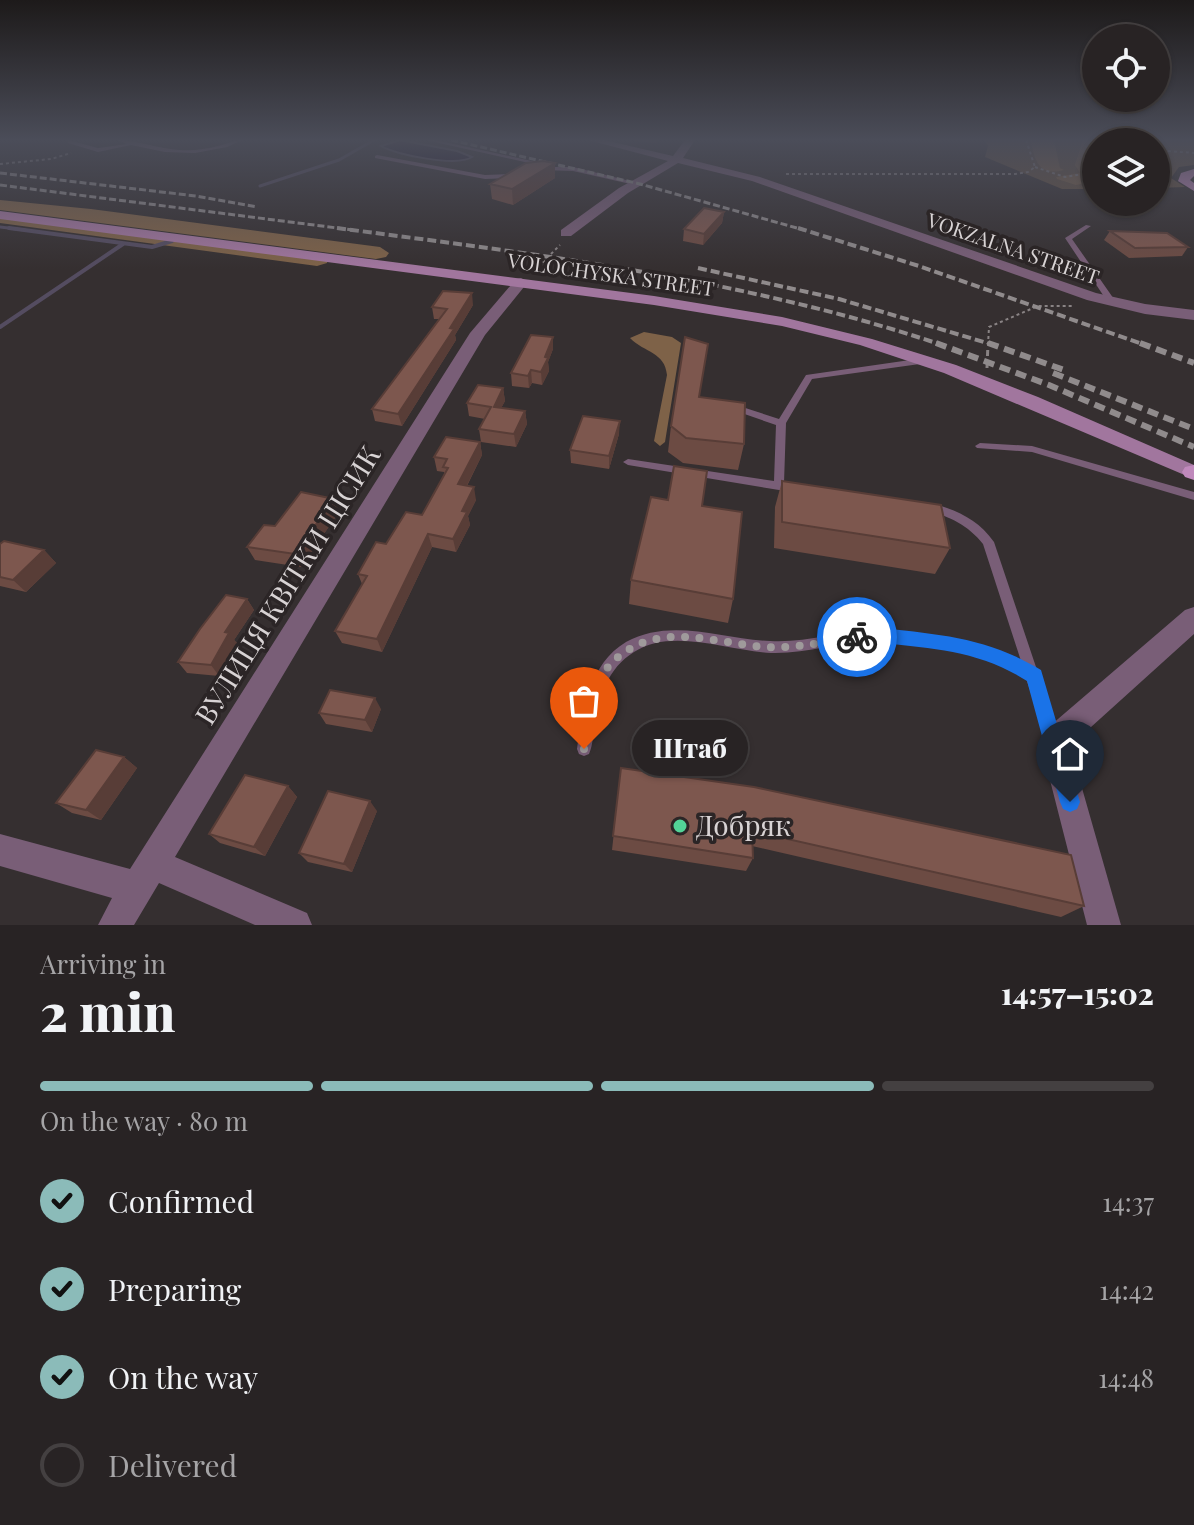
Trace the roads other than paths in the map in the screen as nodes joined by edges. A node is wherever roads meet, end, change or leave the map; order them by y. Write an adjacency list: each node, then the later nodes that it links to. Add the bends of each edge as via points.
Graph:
1 (635, 183): 5 (street)
2 (768, 183): 7 (street, VOKZALNA STREET)
3 (0, 215): 6 (main road, VOLOCHYSKA STREET)
4 (1088, 226): 7 (lane, via 1068,238)
5 (566, 233)
6 (521, 282): 9 (main road, VOLOCHYSKA STREET, via 810,328); 24 (street, ВУЛИЦЯ КВІТКИ ЦІСИК, via 478,333)
7 (1112, 302): 8 (street, VOKZALNA STREET)
8 (1194, 315)
9 (926, 361): 11 (lane, via 809,377); 14 (main road, VOLOCHYSKA STREET, via 984,380)
10 (731, 406): 11 (lane)
11 (781, 423): 15 (lane)
12 (980, 446): 17 (lane, via 1032,449)
13 (628, 462): 15 (lane)
14 (1193, 473)
15 (779, 486): 16 (lane)
16 (809, 490)
17 (1194, 496)
18 (914, 504): 20 (lane, via 956,514 976,526 988,542)
19 (1194, 618): 21 (street)
20 (1035, 676): 21 (lane); 22 (lane, via 974,647 875,634 810,647 651,638 630,646 606,667 591,697)
21 (1054, 741): 27 (street)
22 (584, 749)
23 (0, 850): 24 (street)
24 (145, 876): 25 (street, ВУЛИЦЯ КВІТКИ ЦІСИК); 26 (street)
25 (115, 925)
26 (295, 925)
27 (1104, 925)

